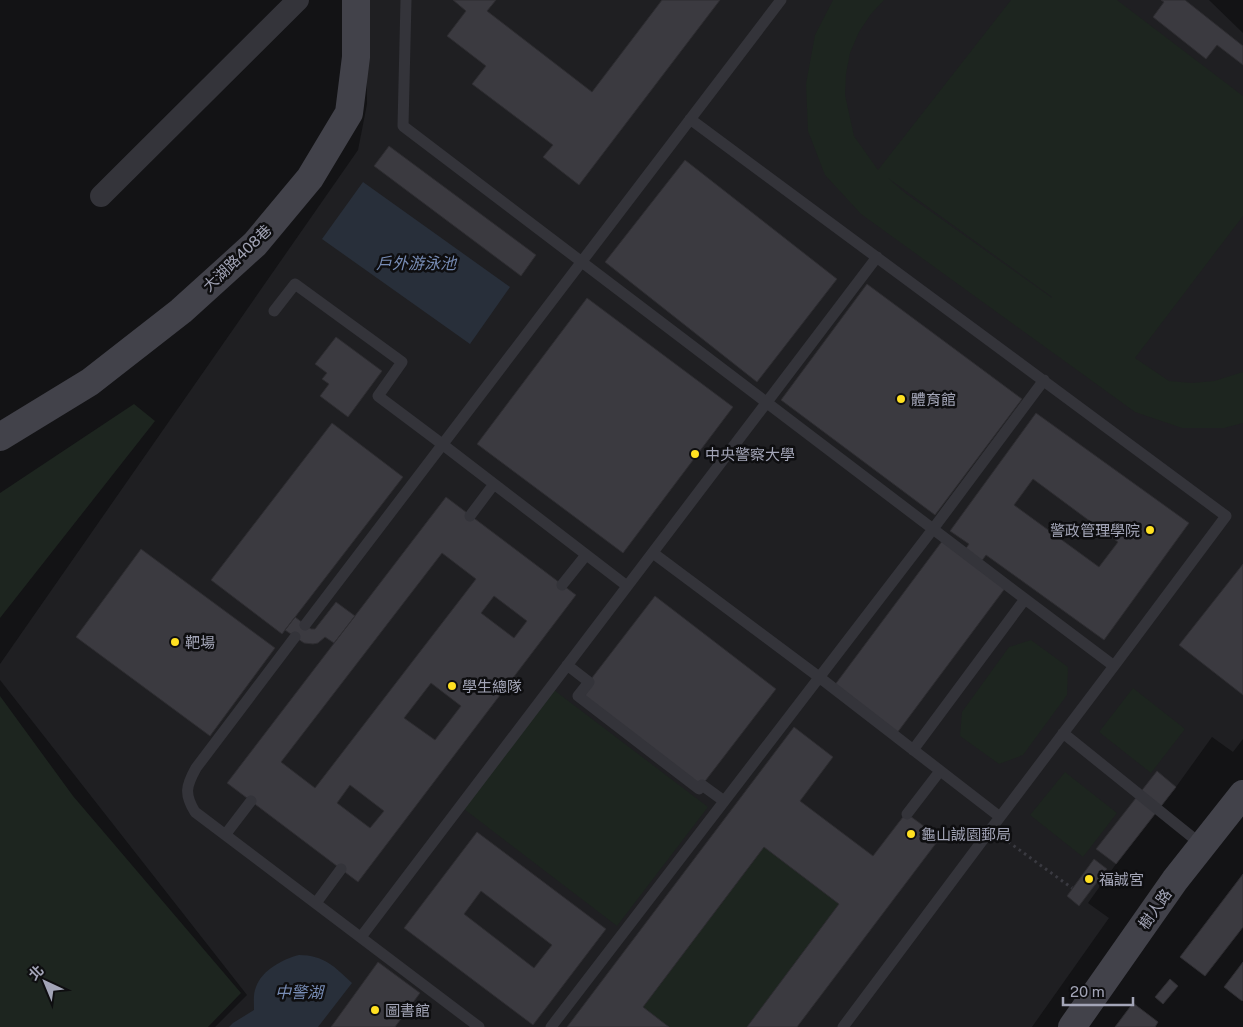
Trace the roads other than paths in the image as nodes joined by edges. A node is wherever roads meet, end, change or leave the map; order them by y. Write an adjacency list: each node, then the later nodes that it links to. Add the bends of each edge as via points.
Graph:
1 (298, 0): 6 (street)
2 (356, 0): 12 (street, 大湖路408巷, via 356,57 349,113 310,178 255,244 181,310 90,382)
3 (406, 0): 8 (lane, via 403,126)
4 (780, 0): 5 (lane)
5 (690, 119): 7 (lane); 8 (lane)
6 (101, 196)
7 (877, 257): 10 (lane); 11 (lane)
8 (582, 262): 11 (lane); 13 (lane)
9 (274, 311): 13 (lane, via 295,284 402,362 378,396)
10 (1044, 380): 16 (lane); 25 (lane, via 1226,516)
11 (767, 402): 16 (lane); 17 (lane)
12 (0, 438)
13 (442, 444): 14 (lane); 22 (lane)
14 (494, 484): 15 (lane); 18 (lane)
15 (470, 516)
16 (933, 529): 21 (lane); 26 (lane)
17 (653, 553): 20 (lane); 26 (lane)
18 (586, 555): 19 (lane); 20 (lane)
19 (562, 585)
20 (627, 586): 24 (lane)
21 (1025, 599): 25 (lane); 28 (lane)
22 (305, 625)
23 (295, 637): 35 (lane, via 190,780 189,801 195,812)
24 (567, 665): 32 (lane, via 589,682 578,696 699,789 702,785); 39 (lane)
25 (1114, 666): 27 (lane)
26 (819, 677): 28 (lane); 32 (lane)
27 (1063, 733): 34 (lane); 36 (lane)
28 (913, 750): 29 (lane)
29 (940, 771): 33 (lane); 34 (lane)
30 (1243, 794): 36 (street, 樹人路)
31 (251, 801): 35 (lane)
32 (724, 801): 41 (lane)
33 (907, 814)
34 (1000, 817): 42 (lane)
35 (225, 835): 38 (lane)
36 (1202, 846): 43 (street, 樹人路)
37 (341, 869): 38 (lane)
38 (316, 903): 39 (lane)
39 (360, 937): 40 (lane)
40 (479, 1027)
41 (551, 1027)
42 (843, 1027)
43 (1072, 1027)

